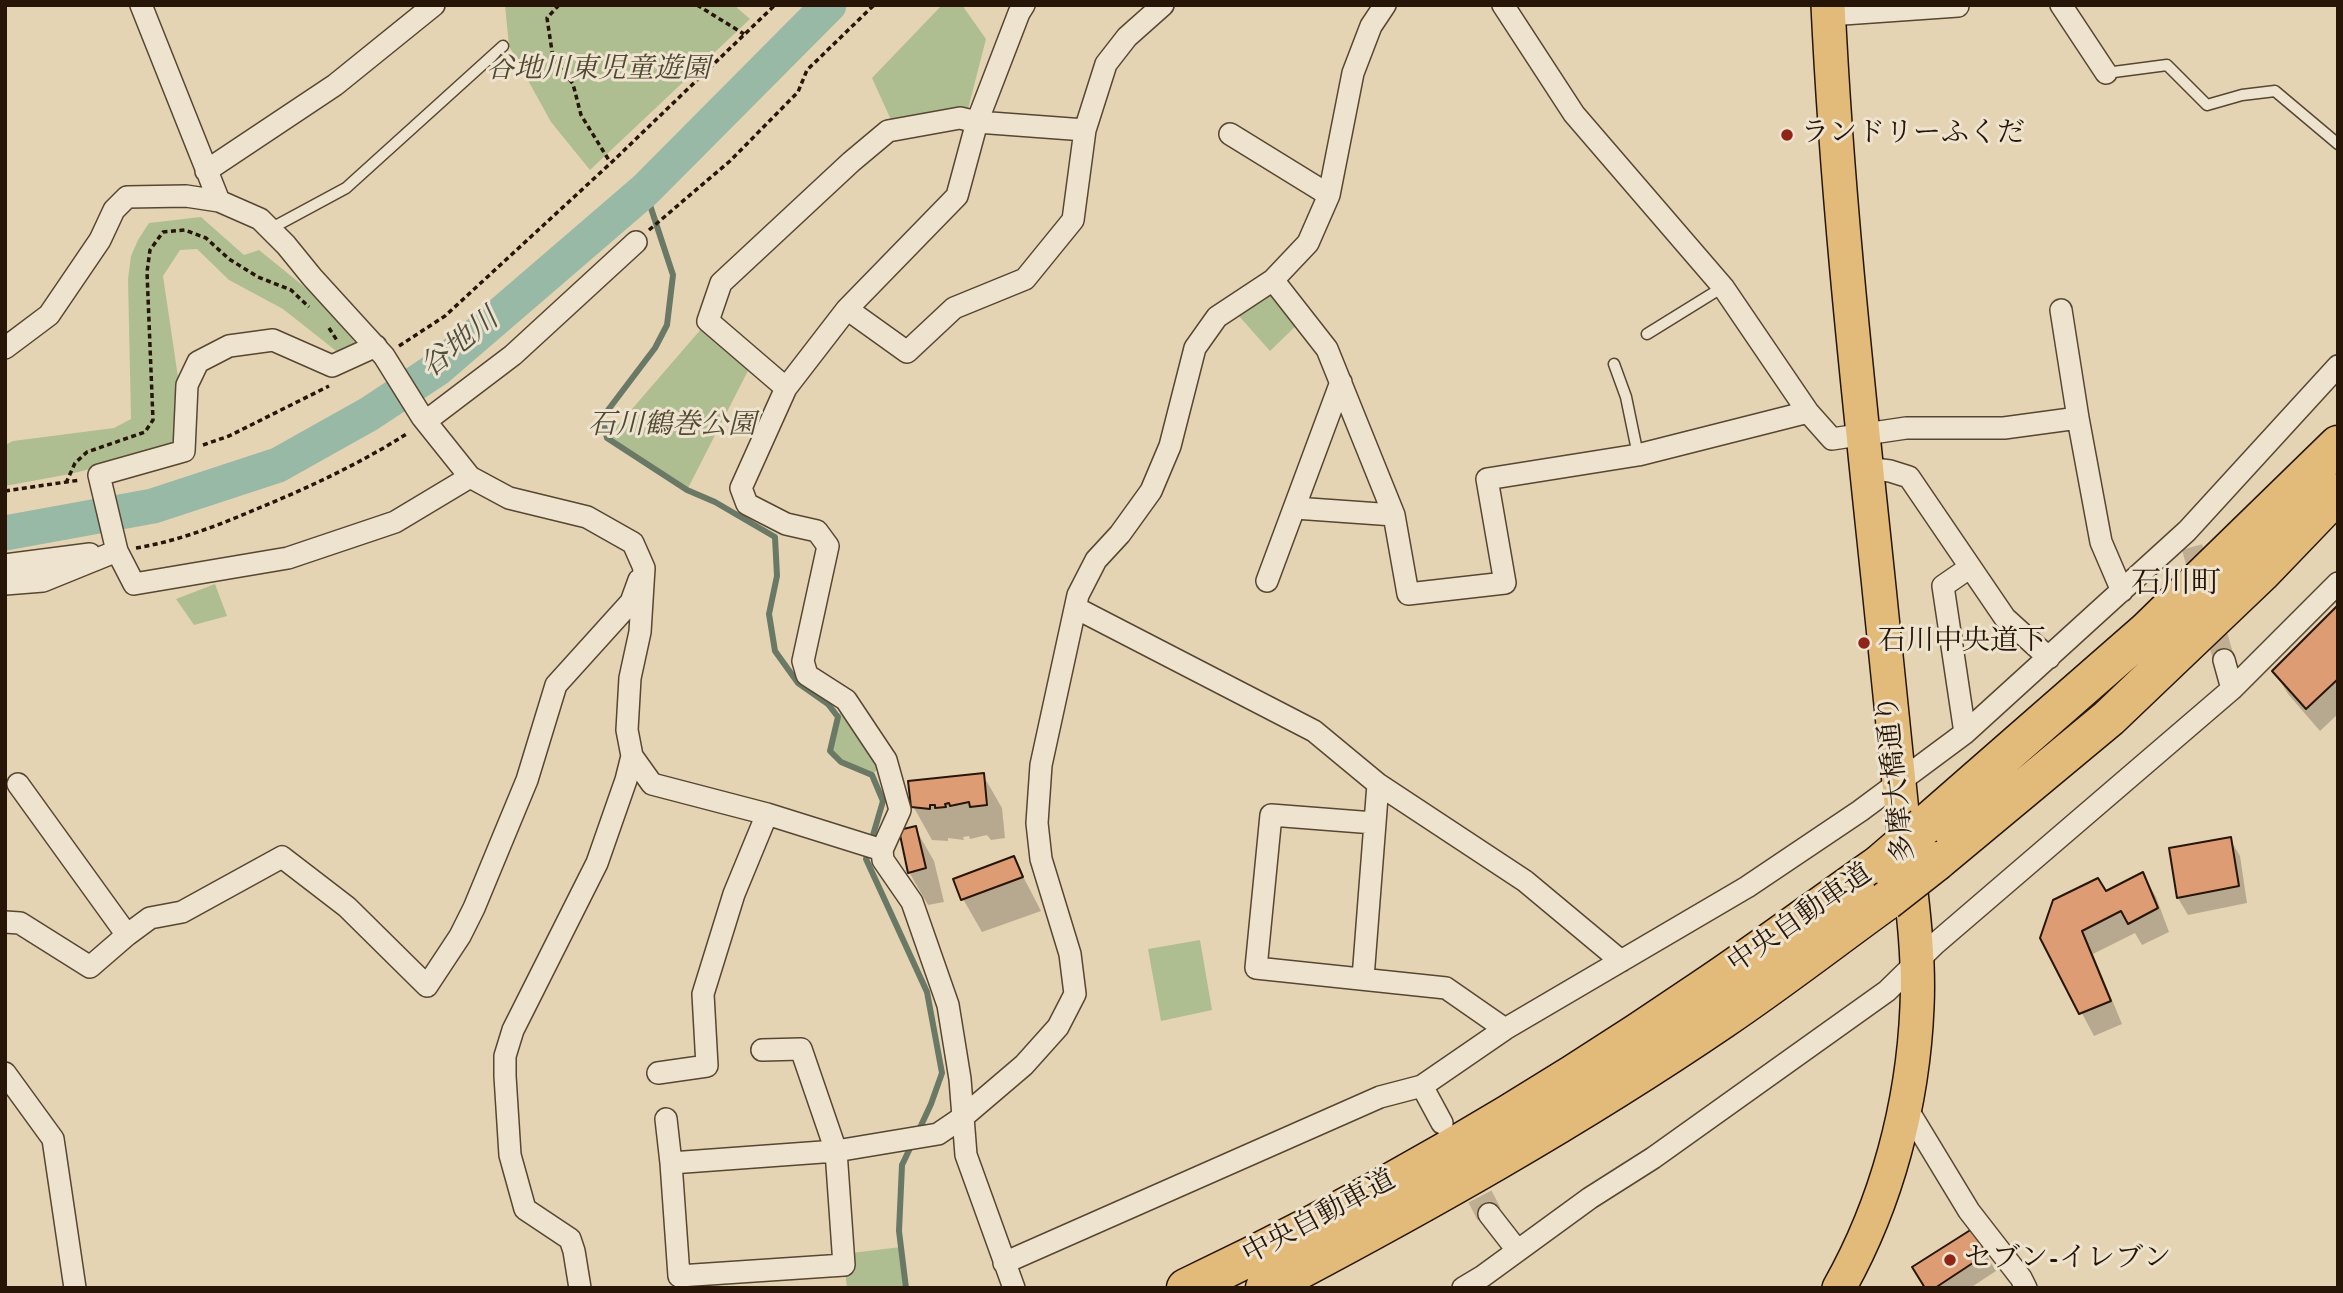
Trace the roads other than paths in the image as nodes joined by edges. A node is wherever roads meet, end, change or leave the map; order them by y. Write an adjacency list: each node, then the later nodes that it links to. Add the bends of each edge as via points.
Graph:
1 (141, 5): 16 (street)
2 (434, 5): 16 (street, via 335,85)
3 (1024, 5): 12 (street)
4 (1163, 5): 13 (street, via 1127,37 1106,64)
5 (1385, 5): 17 (street, via 1371,26 1353,73)
6 (1503, 5): 22 (street, via 1574,114)
7 (2061, 5): 11 (street)
8 (1958, 6): 9 (street)
9 (1828, 10): 35 (main road, 多摩大橋通り)
10 (503, 46): 19 (lane, via 346,188)
11 (2106, 73): 15 (lane, via 2167,65 2207,105 2275,91)
12 (977, 122): 13 (street); 23 (street, via 957,196); 31 (street, via 960,118 888,131 722,283 708,321)
13 (1084, 130): 23 (street, via 1073,220 1025,279 954,308 907,352)
14 (1230, 134): 17 (street)
15 (2338, 144)
16 (206, 171): 18 (street)
17 (1329, 195): 21 (street, via 1308,243)
18 (219, 201): 19 (street, via 260,219); 26 (street, via 186,196 127,197 114,209 100,240 49,315)
19 (270, 229): 27 (street)
20 (641, 238): 34 (street, via 513,355)
21 (1273, 280): 30 (street, via 1327,349); 51 (street, via 1217,317 1195,348 1170,446 1150,491 1097,561)
22 (1724, 287): 25 (lane); 32 (street)
23 (847, 309): 31 (street)
24 (2061, 310): 33 (street)
25 (1647, 334)
26 (5, 348)
27 (382, 355): 34 (street); 43 (street, via 350,358 332,366 273,340 229,346 198,362 187,385 184,451 99,480)
28 (1614, 364): 37 (lane)
29 (2338, 366): 50 (street, via 2190,539)
30 (1341, 382): 41 (street); 42 (street)
31 (786, 388): 63 (street, via 741,488 747,504 786,524 817,531 828,546 803,661 807,675 846,700 886,760 900,810)
32 (1808, 412): 35 (street, via 1832,439); 37 (street)
33 (2078, 418): 35 (street, via 2004,428 1906,428); 50 (street, via 2101,541)
34 (424, 419): 39 (street)
35 (1863, 435): 38 (main road, 多摩大橋通り)
36 (2338, 445): 62 (highway, 中央自動車道)
37 (1638, 455): 42 (street, via 1487,479 1505,583 1408,594)
38 (1866, 468): 46 (street, via 1909,477); 57 (main road, 多摩大橋通り)
39 (470, 477): 43 (street, via 396,522 288,558 134,584); 45 (street, via 509,498 587,517 634,543)
40 (2338, 493): 62 (highway, 中央自動車道, via 2109,718)
41 (1294, 509): 42 (street); 47 (street)
42 (1394, 515)
43 (115, 546): 44 (street); 49 (street, via 43,581)
44 (5, 565)
45 (644, 568): 56 (street, via 627,730); 65 (street, via 631,602 556,685 527,780 474,908 427,986 346,906 282,857 182,912 150,918)
46 (1969, 568): 52 (street, via 2006,618); 55 (street, via 1943,586)
47 (1267, 581)
48 (2338, 583): 54 (street)
49 (5, 584)
50 (2122, 591): 52 (street)
51 (1076, 608): 59 (street, via 1314,731); 75 (street, via 1041,765 1037,823 1041,859 1070,954 1075,994 1058,1027 1024,1065)
52 (2049, 658): 55 (street)
53 (2224, 660): 54 (street)
54 (2232, 689): 67 (street)
55 (1965, 733): 57 (street)
56 (632, 756): 60 (street, via 652,784); 85 (street, via 597,863 513,1030 505,1056 510,1155 525,1209 570,1239)
57 (1899, 783): 66 (street, via 1747,887); 67 (main road, 多摩大橋通り)
58 (18, 784): 65 (street)
59 (1378, 784): 61 (street); 66 (street, via 1525,881)
60 (767, 814): 63 (street); 72 (street, via 734,894 703,994 707,1066)
61 (1374, 823): 68 (street); 68 (street, via 1271,815 1256,968)
62 (1931, 844): 87 (highway, 中央自動車道, bridge, via 1880,863 1704,989 1544,1093 1390,1183); 88 (highway, 中央自動車道, bridge, via 1886,901 1722,1019 1411,1211)
63 (879, 850): 75 (street, via 912,902 948,1004)
64 (5, 922): 65 (street, via 20,923 90,967)
65 (127, 934)
66 (1621, 961): 69 (street)
67 (1916, 961): 74 (main road, 多摩大橋通り, via 1917,1005); 81 (street, via 1887,991)
68 (1363, 978): 69 (street, via 1446,988)
69 (1505, 1029): 73 (street)
70 (762, 1050): 78 (street, via 801,1049)
71 (5, 1073): 84 (street, via 53,1139)
72 (658, 1073)
73 (1422, 1086): 77 (street); 82 (street, via 1380,1097)
74 (1906, 1107): 83 (street); 90 (main road, 多摩大橋通り, via 1880,1195)
75 (963, 1117): 78 (street, via 926,1138); 82 (street, via 966,1155)
76 (666, 1119): 79 (street)
77 (1442, 1123)
78 (836, 1151): 79 (street); 79 (street, via 844,1265 679,1276)
79 (671, 1163)
80 (1489, 1214): 81 (street)
81 (1517, 1250): 89 (street)
82 (1004, 1263): 86 (street)
83 (2017, 1284)
84 (75, 1288)
85 (580, 1288)
86 (1014, 1288)
87 (1186, 1288)
88 (1265, 1288)
89 (1463, 1288)
90 (1839, 1288)

